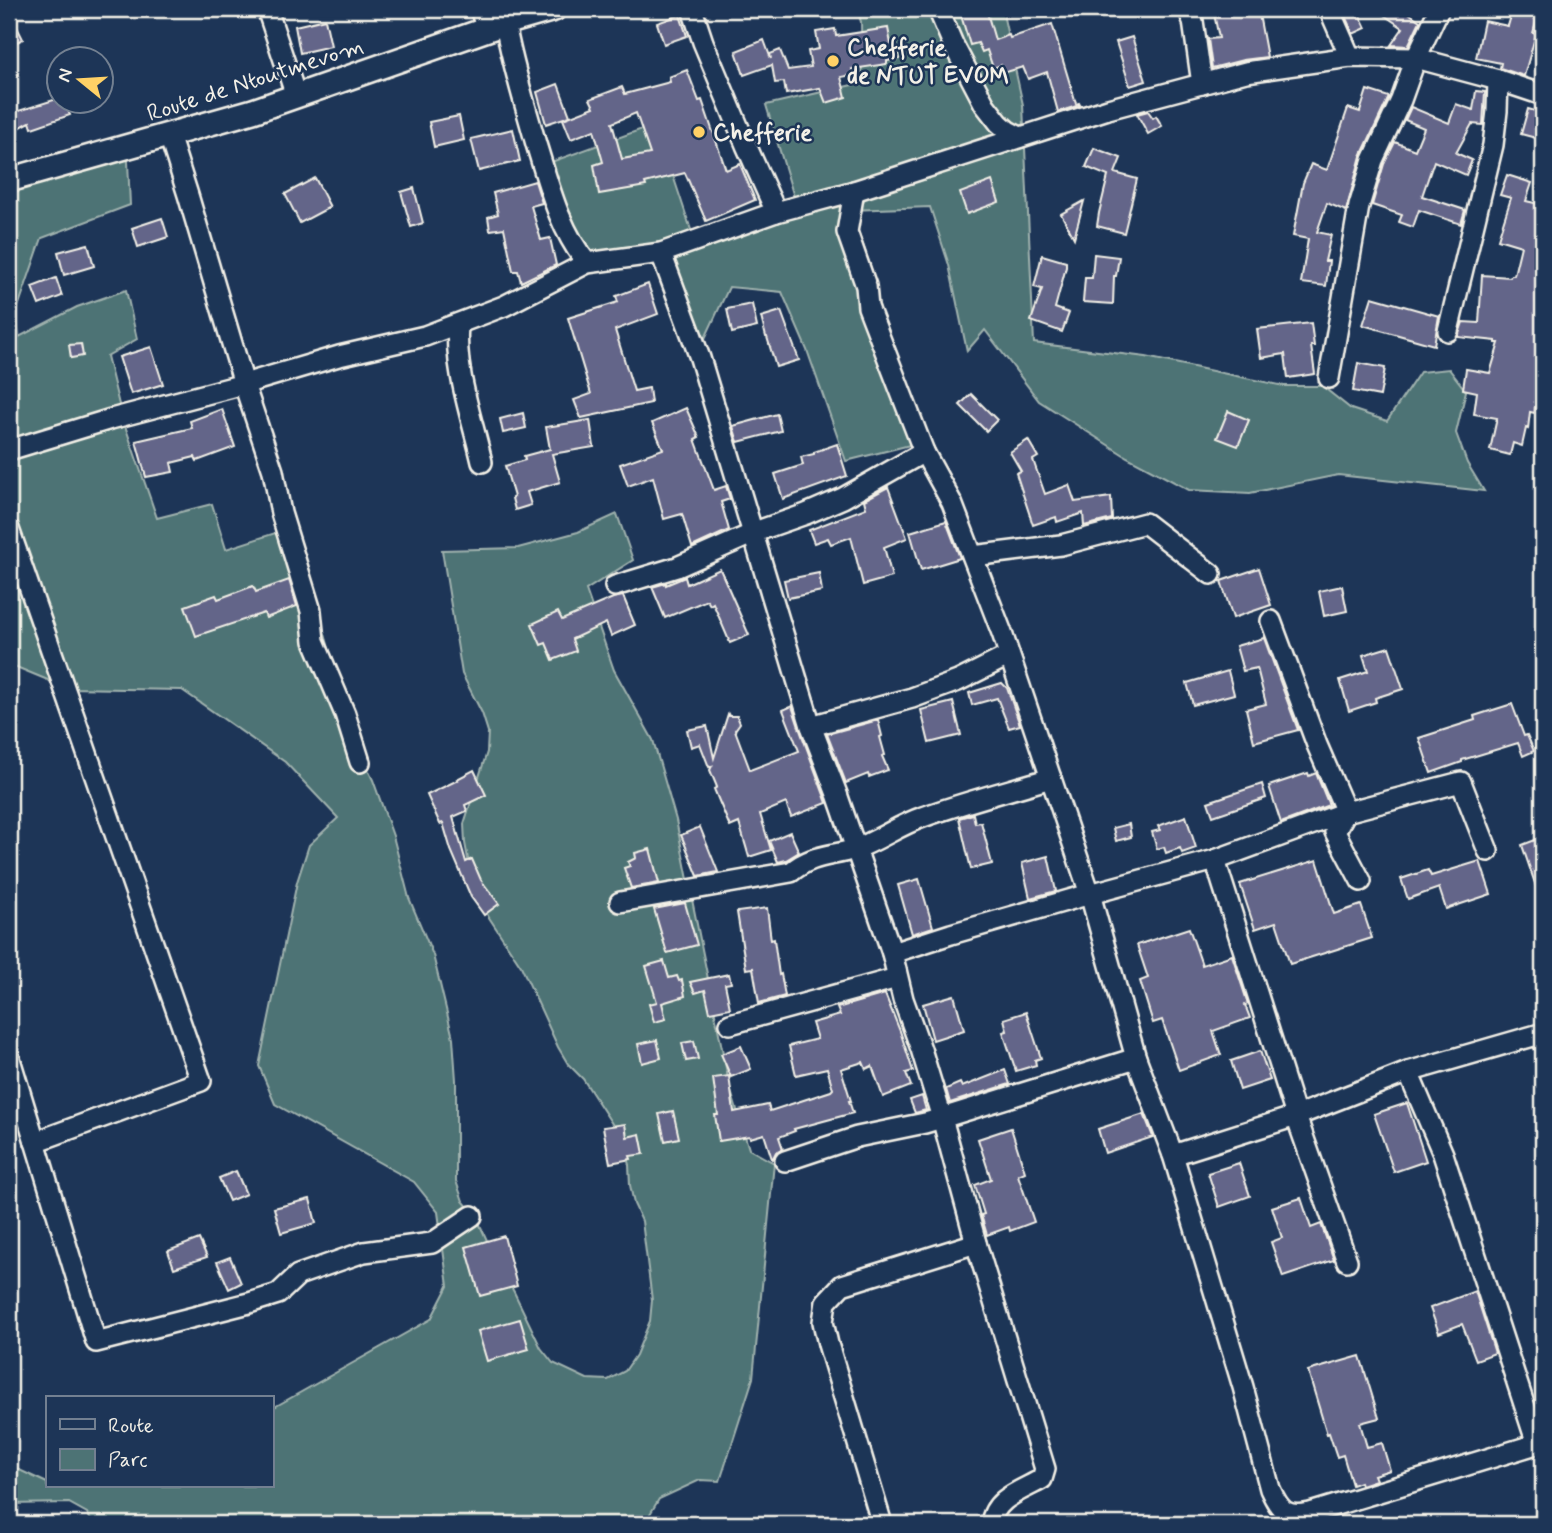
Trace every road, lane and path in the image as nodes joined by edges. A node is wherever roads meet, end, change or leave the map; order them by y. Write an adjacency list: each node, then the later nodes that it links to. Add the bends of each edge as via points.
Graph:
1 (267, 9): 14 (street)
2 (554, 9): 8 (street, Route de Ntoutmevom)
3 (692, 9): 19 (street)
4 (938, 9): 16 (street, via 985,105 999,123)
5 (1188, 9): 12 (street)
6 (1329, 9): 9 (street)
7 (1439, 9): 10 (street)
8 (486, 16): 14 (street, Route de Ntoutmevom); 21 (street, via 522,96 555,206)
9 (1350, 57): 10 (street); 12 (street, via 1264,68)
10 (1416, 58): 11 (street); 24 (street, via 1359,206)
11 (1498, 80): 13 (street); 23 (street, via 1493,145)
12 (1202, 84): 16 (street)
13 (1543, 95)
14 (296, 96): 15 (street, Route de Ntoutmevom)
15 (169, 135): 17 (street, Route de Ntoutmevom); 25 (street)
16 (1020, 137): 18 (street)
17 (9, 180)
18 (854, 191): 19 (street); 27 (street, via 847,232 866,286 868,307)
19 (776, 212): 20 (street)
20 (661, 253): 21 (street); 30 (street, via 700,358)
21 (587, 262): 22 (street, via 504,306)
22 (458, 324): 25 (street, via 425,337); 28 (street, via 459,361)
23 (1448, 331)
24 (1329, 378)
25 (244, 384): 26 (street); 37 (street, via 273,471 311,611 314,641)
26 (9, 450)
27 (924, 452): 30 (street, via 843,498); 31 (street, via 952,503)
28 (482, 462)
29 (9, 529): 55 (street, via 201,1081)
30 (753, 534): 33 (street, via 677,567); 36 (street)
31 (973, 556): 32 (street, via 1061,545 1145,523); 35 (street)
32 (1211, 574)
33 (615, 586)
34 (1271, 621): 39 (street)
35 (1009, 656): 36 (street, via 912,698); 38 (street)
36 (811, 726): 40 (street)
37 (360, 762)
38 (1051, 778): 40 (street, via 921,818); 44 (street)
39 (1346, 812): 41 (street, via 1461,782); 42 (street); 43 (street, via 1335,832)
40 (856, 848): 45 (street, via 821,855 790,872); 46 (street)
41 (1488, 851)
42 (1215, 860): 44 (street); 53 (street)
43 (1361, 881)
44 (1090, 894): 46 (street); 51 (street)
45 (620, 902)
46 (892, 953): 47 (street)
47 (897, 978): 48 (street); 54 (street)
48 (730, 1024)
49 (1543, 1042): 52 (street, via 1540,1034)
50 (9, 1056): 55 (street)
51 (1136, 1058): 54 (street); 56 (street)
52 (1408, 1072): 53 (street); 61 (street, via 1443,1154)
53 (1296, 1116): 56 (street); 60 (street)
54 (942, 1118): 57 (street, via 857,1137); 59 (street)
55 (35, 1142): 58 (street, via 96,1342 278,1294 298,1275 364,1252 432,1243)
56 (1172, 1155): 61 (street, via 1270,1489 1285,1512 1296,1516 1310,1513)
57 (785, 1161)
58 (472, 1216)
59 (976, 1243): 62 (street, via 842,1285 826,1302 823,1322 828,1344); 63 (street, via 1045,1469 1042,1479 1001,1502)
60 (1347, 1261)
61 (1540, 1443)
62 (882, 1524)
63 (991, 1524)

